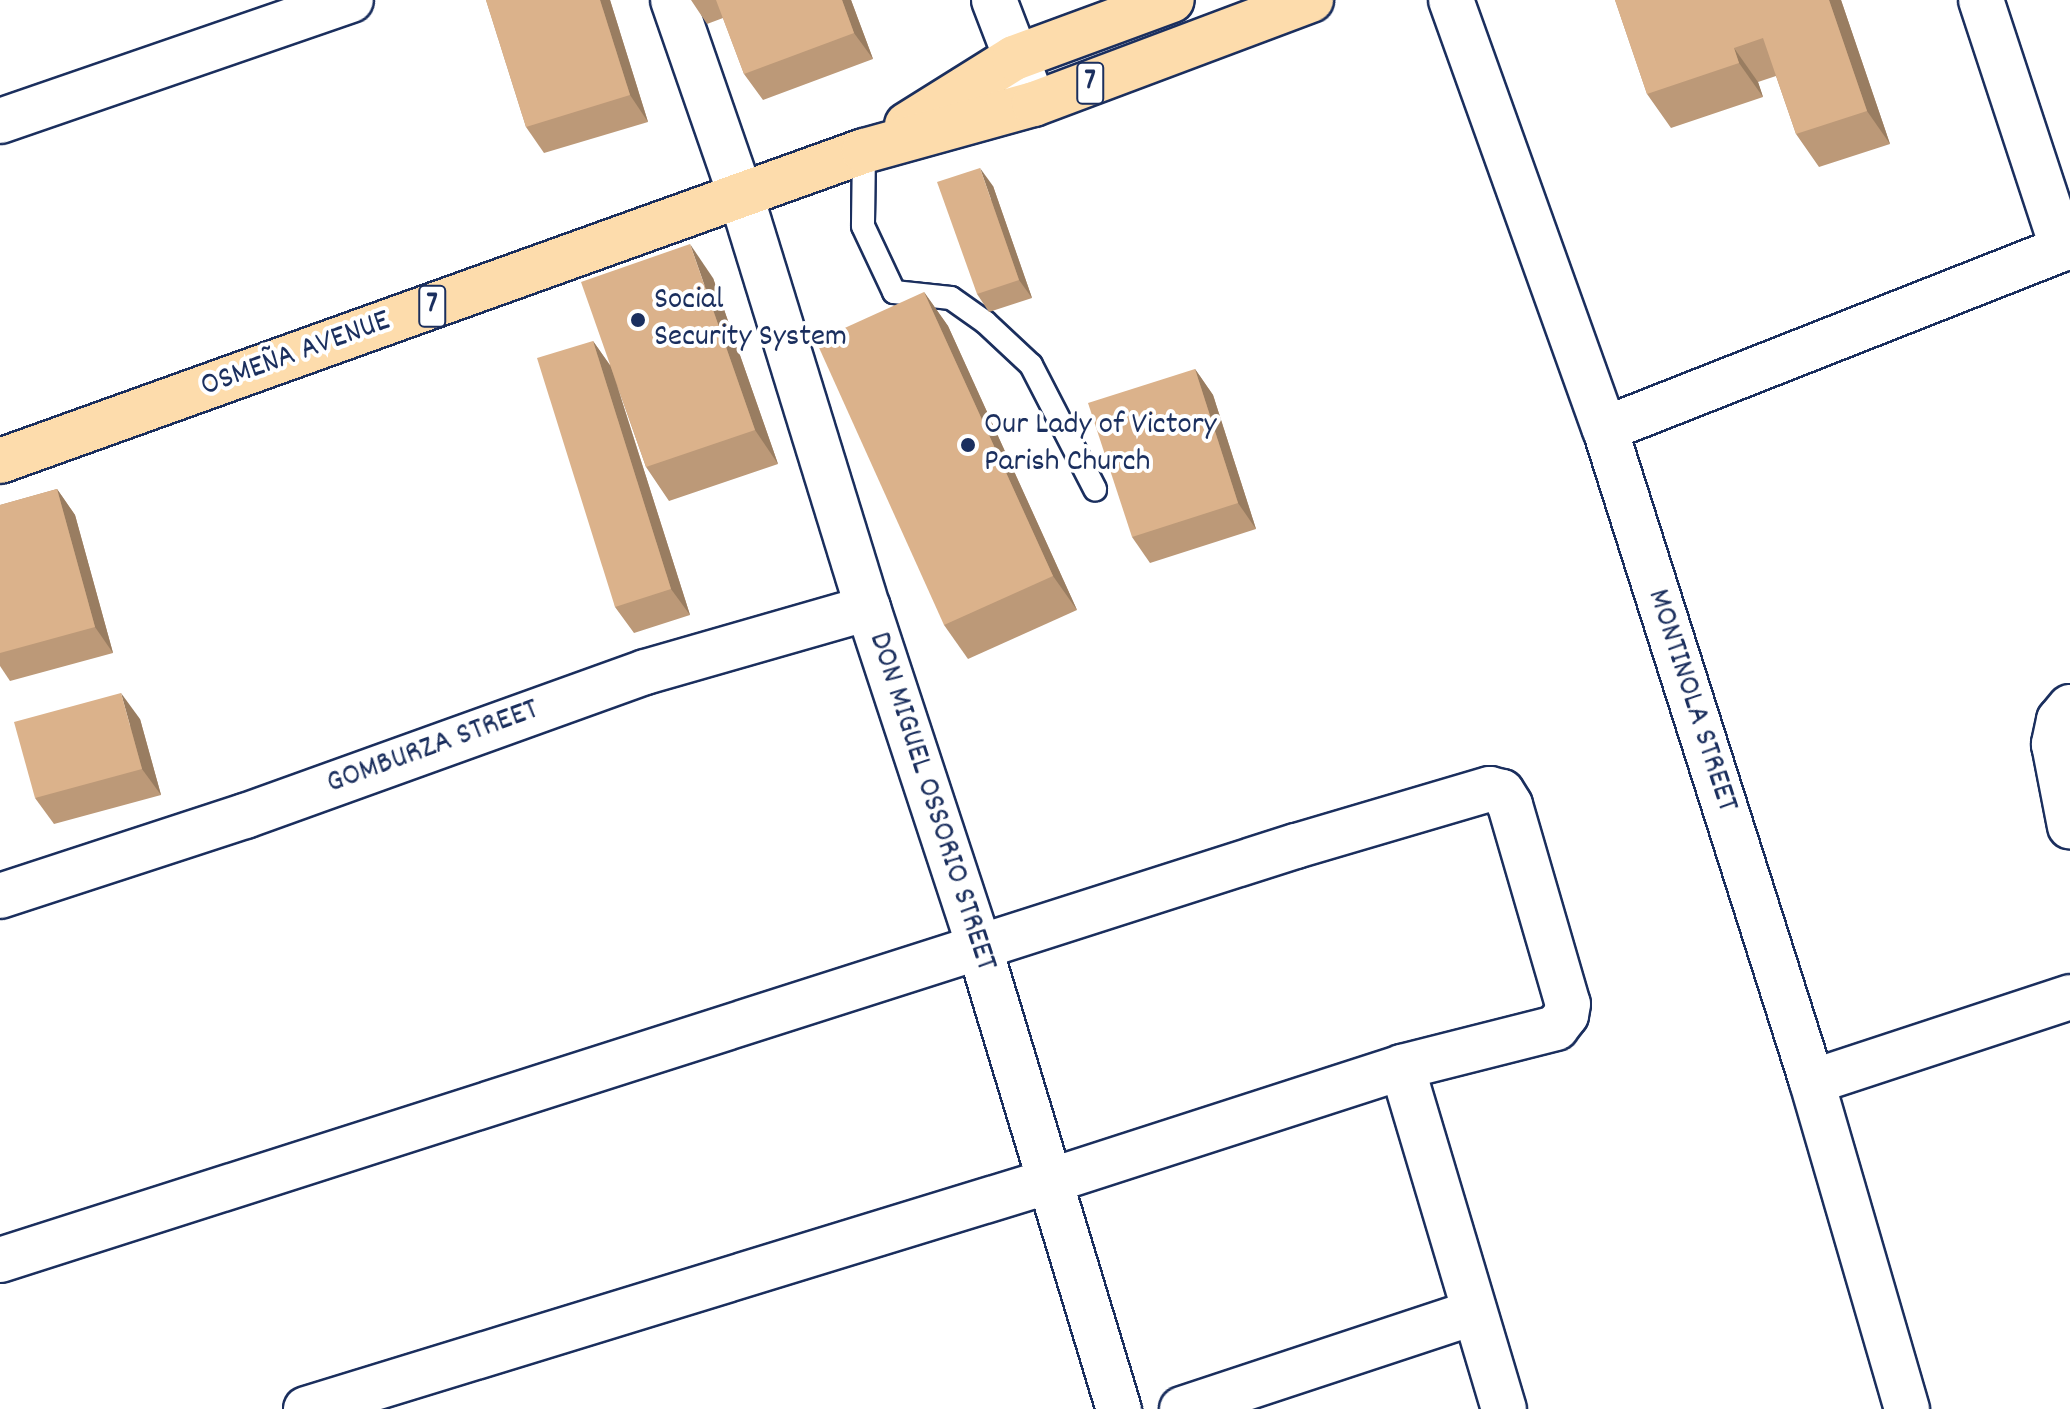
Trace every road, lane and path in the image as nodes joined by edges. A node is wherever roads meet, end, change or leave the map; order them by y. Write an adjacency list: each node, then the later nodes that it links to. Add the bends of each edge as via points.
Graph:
1 (351, 0): 10 (street)
2 (673, 0): 12 (street, DON MIGUEL OSSORIO STREET)
3 (994, 0): 8 (street)
4 (1172, 0): 8 (main road, OSMEÑA AVENUE / 7)
5 (1311, 0): 9 (main road, OSMEÑA AVENUE / 7)
6 (1451, 0): 14 (street, MONTINOLA STREET)
7 (1981, 0): 13 (street)
8 (1014, 58): 9 (street); 11 (main road, OSMEÑA AVENUE / 7)
9 (1034, 104): 11 (main road, OSMEÑA AVENUE / 7)
10 (0, 121)
11 (864, 151): 12 (main road, OSMEÑA AVENUE / 7); 16 (lane, via 863,226 894,292 951,298 1031,365)
12 (741, 196): 15 (main road, OSMEÑA AVENUE / 7); 17 (street, DON MIGUEL OSSORIO STREET)
13 (2067, 248): 14 (street)
14 (1605, 429): 24 (street, MONTINOLA STREET)
15 (0, 461)
16 (1095, 489)
17 (868, 608): 20 (street, GOMBURZA STREET, via 645,672 245,816); 21 (street, DON MIGUEL OSSORIO STREET)
18 (2070, 707): 19 (street, via 2059,720 2054,744)
19 (2070, 826)
20 (0, 896)
21 (979, 946): 23 (street, via 1400,815 1490,789 1502,792 1568,1004 1566,1015 1556,1028); 25 (street, DON MIGUEL OSSORIO STREET); 26 (street)
22 (2070, 997): 24 (street)
23 (1402, 1067): 25 (street); 27 (street)
24 (1812, 1082): 32 (street, MONTINOLA STREET)
25 (1050, 1181): 28 (street); 29 (street, DON MIGUEL OSSORIO STREET)
26 (0, 1260)
27 (1473, 1313): 30 (street); 31 (street)
28 (306, 1409)
29 (1119, 1409)
30 (1182, 1409)
31 (1504, 1409)
32 (1907, 1409)

